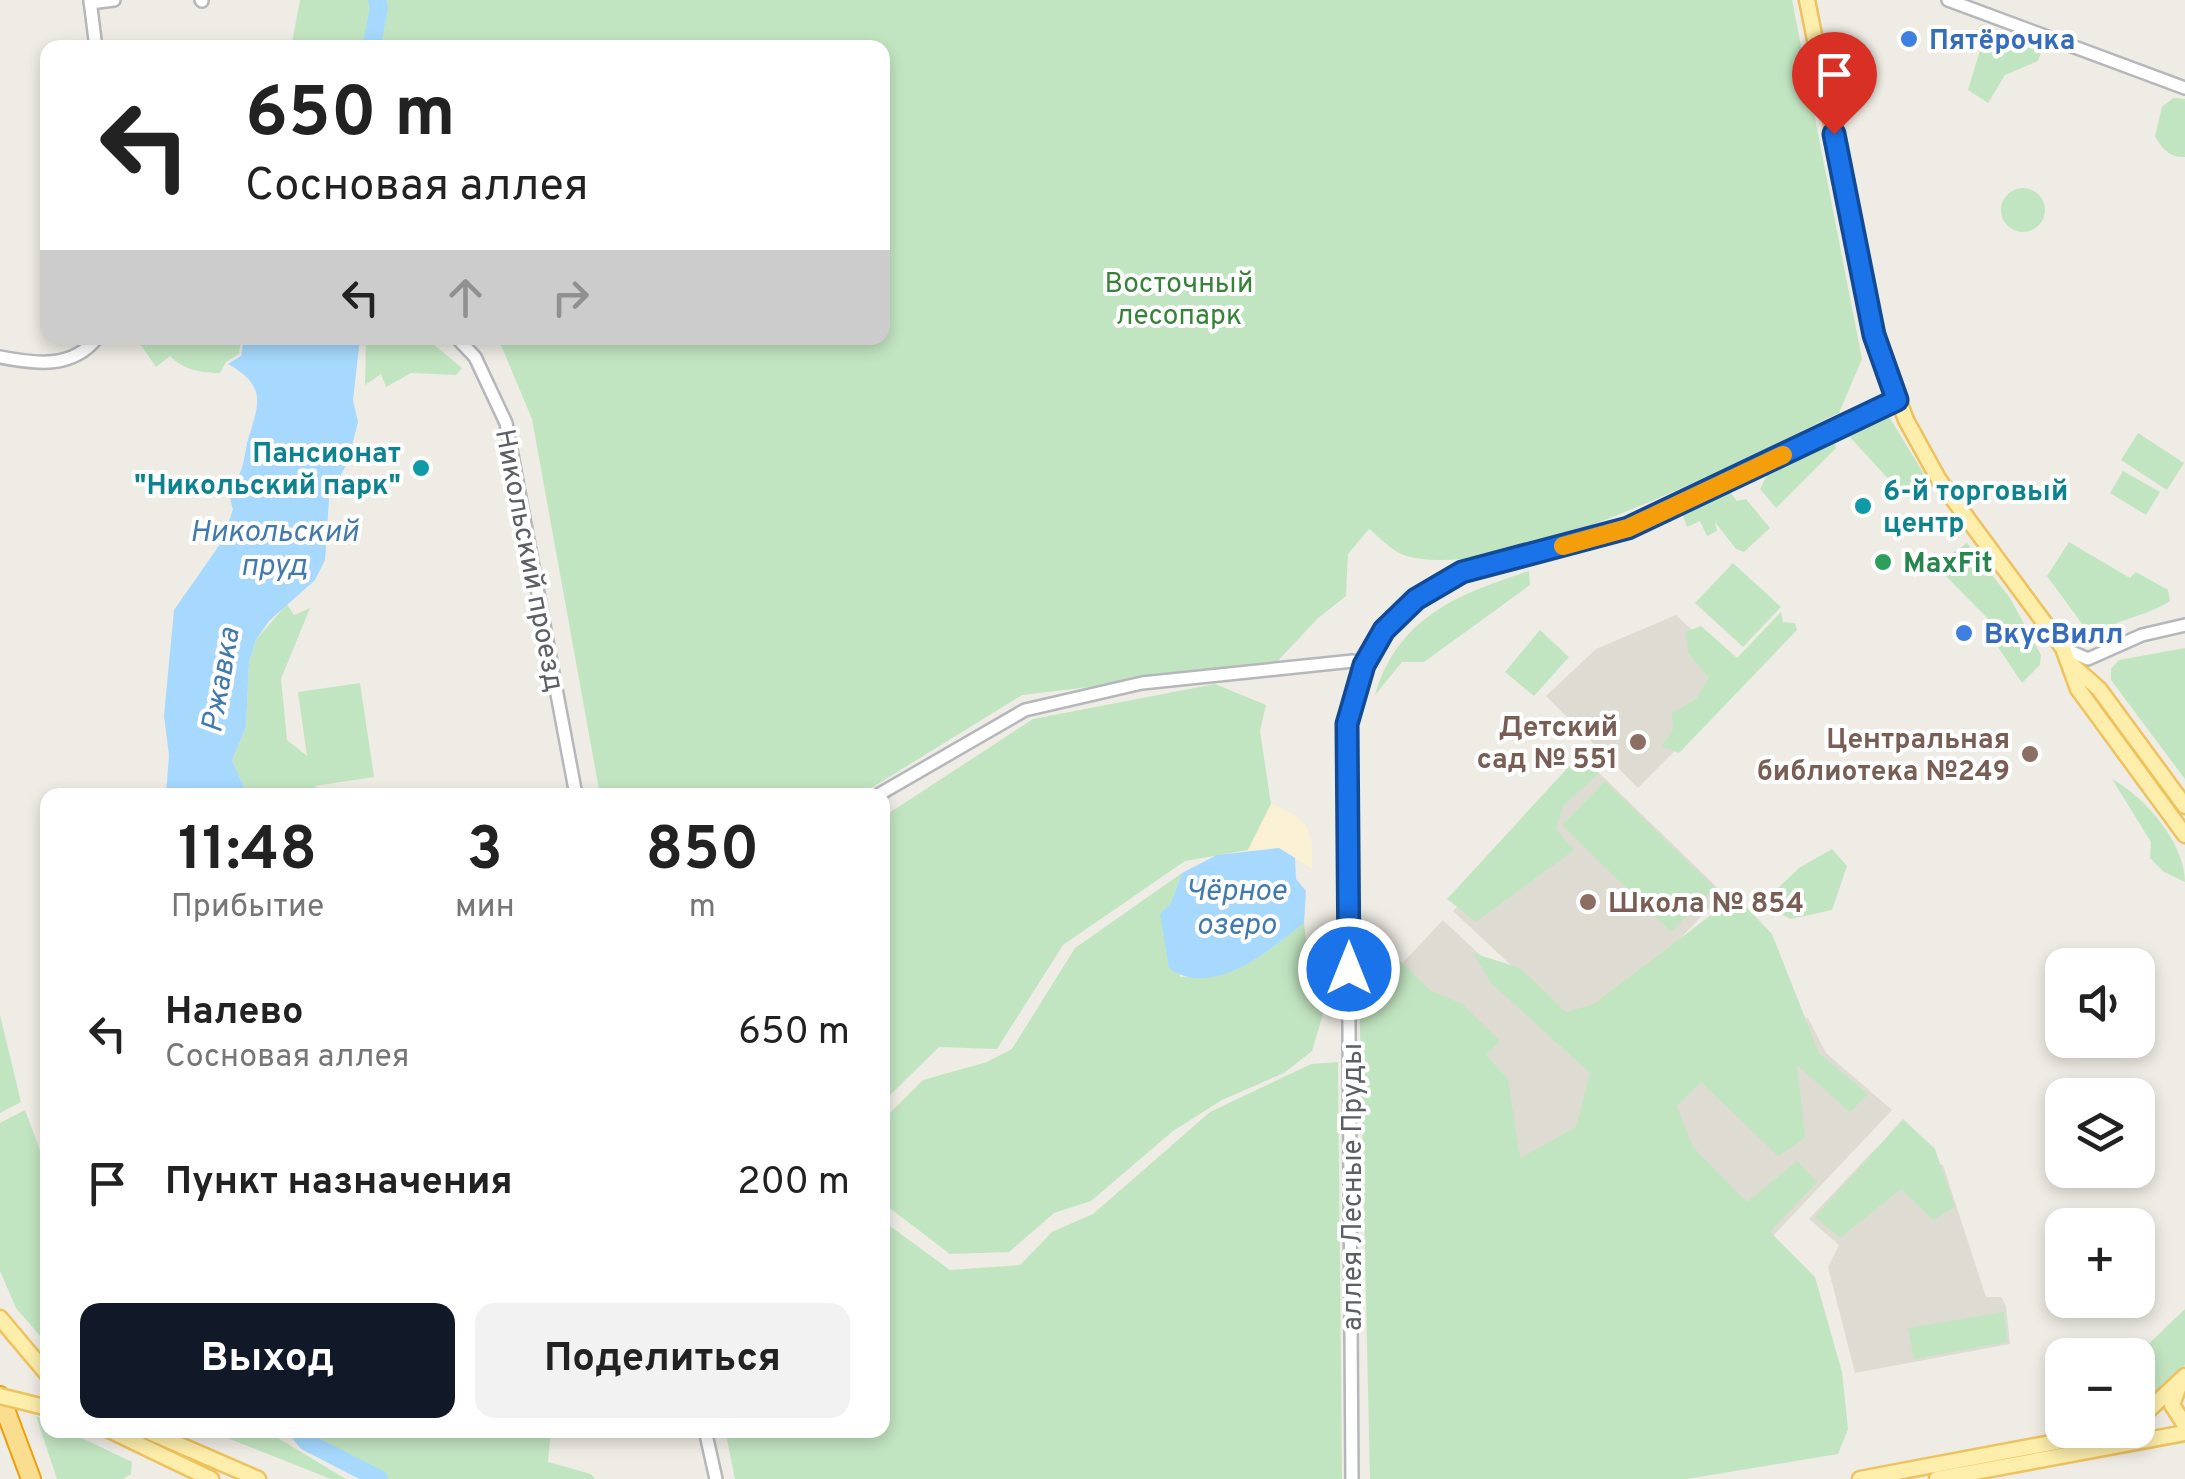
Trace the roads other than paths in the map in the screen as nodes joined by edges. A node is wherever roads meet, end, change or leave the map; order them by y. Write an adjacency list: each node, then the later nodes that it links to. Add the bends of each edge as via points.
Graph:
1 (114, 0): 4 (street)
2 (1807, 0): 10 (main road, via 1874,335)
3 (1948, 0): 6 (street)
4 (90, 2): 5 (street)
5 (95, 40)
6 (2185, 88)
7 (88, 345): 9 (street, via 70,360 52,363)
8 (464, 345): 16 (street, Никольский проезд, via 506,423)
9 (0, 357)
10 (1897, 400): 12 (main road, via 1940,480); 35 (street, аллея Лесные Пруды, via 1628,528 1462,572 1416,599 1384,630 1364,665 1347,724)
11 (2185, 625): 13 (street, via 2142,634)
12 (2069, 655): 13 (street); 15 (main road); 19 (main road, via 2078,689)
13 (2100, 656): 15 (street, via 2091,668)
14 (1353, 661): 17 (street, via 1142,683 1024,710)
15 (2099, 689): 18 (main road)
16 (575, 788)
17 (890, 788)
18 (2185, 806)
19 (2185, 836)
20 (0, 1318): 21 (main road)
21 (40, 1366)
22 (2185, 1377): 24 (main road); 26 (main road, via 2172,1399)
23 (0, 1396): 25 (main road, bridge); 31 (highway)
24 (2155, 1404)
25 (40, 1406)
26 (2185, 1429): 37 (main road)
27 (126, 1438): 32 (main road)
28 (163, 1438): 33 (main road)
29 (707, 1438): 34 (street)
30 (2045, 1445): 36 (main road)
31 (31, 1479)
32 (211, 1479)
33 (258, 1479)
34 (716, 1479)
35 (1352, 1479)
36 (1860, 1479)
37 (1937, 1479)

